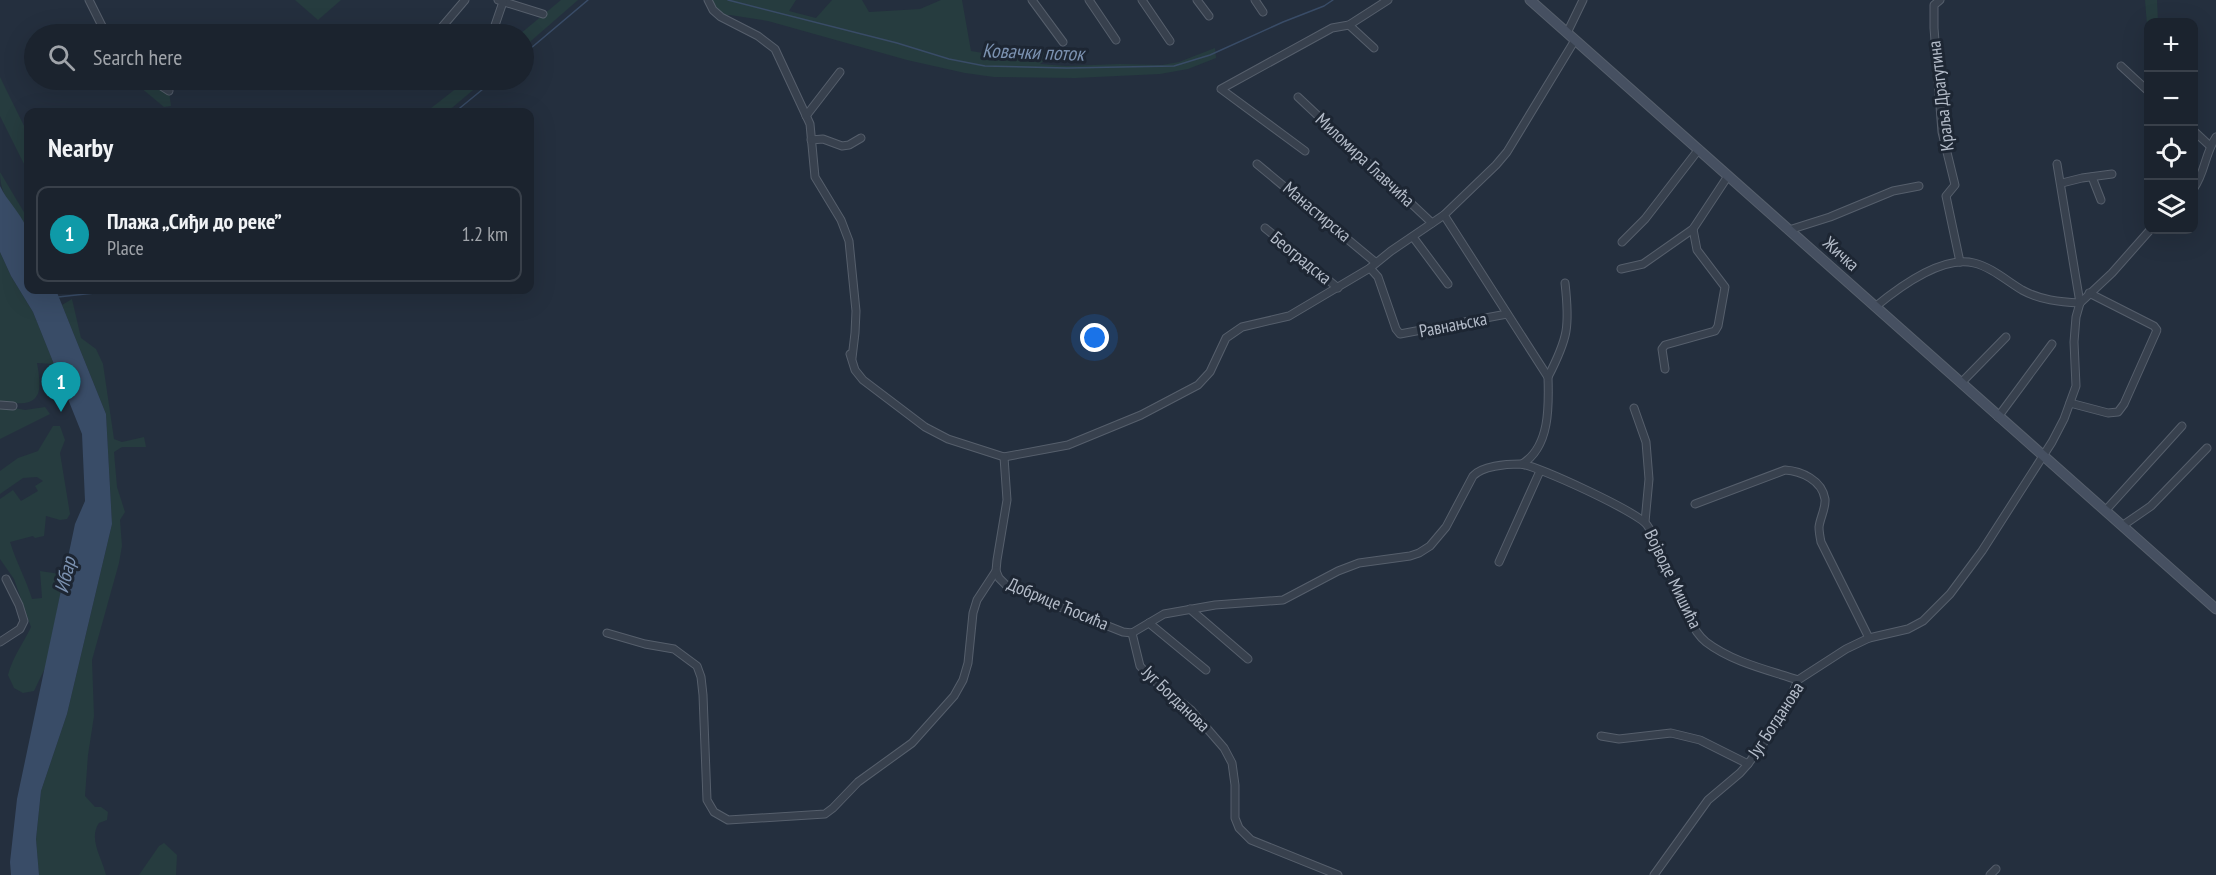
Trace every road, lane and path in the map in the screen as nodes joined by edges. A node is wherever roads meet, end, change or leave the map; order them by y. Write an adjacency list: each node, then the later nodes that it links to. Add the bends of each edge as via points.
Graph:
1 (89, 0): 17 (street)
2 (465, 0): 18 (street)
3 (1032, 0): 25 (street)
4 (1089, 0): 22 (street)
5 (1142, 0): 24 (street)
6 (1197, 0): 16 (street)
7 (1255, 0): 14 (street)
8 (1388, 0): 20 (street)
9 (1530, 0): 21 (main road, Жичка)
10 (1583, 0): 21 (street)
11 (1940, 0): 56 (street, Краља Драгутина, via 1934,5 1938,96 1955,185 1946,196)
12 (500, 1): 15 (street); 19 (street)
13 (708, 1): 31 (street, via 721,17 775,49)
14 (1263, 12)
15 (543, 14)
16 (1209, 16)
17 (101, 24)
18 (445, 24)
19 (494, 24)
20 (1349, 24): 26 (street); 38 (street, via 1332,28 1221,89)
21 (1567, 33): 23 (main road, Жичка)
22 (1116, 40)
23 (1575, 40): 37 (main road, Жичка); 48 (street, via 1507,152)
24 (1170, 41)
25 (1063, 42)
26 (1374, 48)
27 (2121, 66): 29 (street)
28 (840, 72): 31 (street)
29 (2144, 87)
30 (1298, 98): 49 (street, Миломира Главчића)
31 (806, 116): 35 (street)
32 (2198, 135): 36 (street)
33 (2216, 137): 36 (street)
34 (861, 138): 35 (street, via 842,146 823,139)
35 (812, 140): 79 (street, via 815,177 849,241 856,310 851,357 855,370 924,427)
36 (2210, 146): 44 (street)
37 (1699, 149): 42 (main road, Жичка); 55 (street, via 1646,219)
38 (1305, 151)
39 (1257, 164): 57 (street, Манастирска)
40 (2057, 164): 45 (street)
41 (2112, 174): 43 (street)
42 (1728, 176): 51 (street); 52 (main road, Жичка)
43 (2092, 177): 45 (street); 47 (street)
44 (2198, 181)
45 (2062, 183): 63 (street)
46 (1919, 186): 52 (street, via 1893,190 1830,218)
47 (2101, 200)
48 (1444, 215): 49 (street); 65 (street)
49 (1432, 223): 54 (street)
50 (1264, 228): 61 (street, Београдска)
51 (1693, 229): 58 (street, via 1643,264); 68 (street, via 1697,250 1725,287 1718,326 1665,345)
52 (1789, 230): 64 (main road, Жичка)
53 (2146, 234): 62 (street)
54 (1413, 237): 57 (street); 60 (street)
55 (1622, 242)
56 (1960, 262): 63 (street, via 1975,263 2032,295); 64 (street, via 1899,286)
57 (1373, 265): 61 (street); 65 (street, Равнањска, via 1400,334)
58 (1621, 269)
59 (1565, 283): 69 (street, via 1569,317 1566,336)
60 (1448, 284)
61 (1338, 288): 79 (street, via 1289,316 1242,327 1226,338 1210,372 1198,385 1141,415 1068,445)
62 (2089, 293): 63 (street); 71 (street, via 2157,330 2118,412)
63 (2080, 303): 71 (street, Југ Богданова, via 2074,342 2076,386)
64 (1875, 307): 70 (main road, Жичка)
65 (1507, 314): 69 (street)
66 (2006, 338): 70 (street)
67 (2052, 344): 75 (street)
68 (1665, 369)
69 (1548, 377): 80 (street, via 1545,430 1537,450)
70 (1960, 383): 75 (main road, Жичка)
71 (2070, 403): 78 (street, Југ Богданова)
72 (0, 405): 73 (street)
73 (13, 406)
74 (1634, 408): 84 (street, Војводе Мишића, via 1646,442 1649,479)
75 (1998, 417): 78 (main road, Жичка)
76 (2182, 426): 83 (street)
77 (2207, 448): 85 (street, via 2151,506)
78 (2043, 455): 83 (main road, Жичка); 94 (street, Југ Богданова, via 1950,594 1923,621 1908,629)
79 (1004, 457): 87 (street, Добрице Ћосића, via 1007,500)
80 (1522, 464): 81 (street, Војводе Мишића); 89 (street, Војводе Мишића, via 1479,470 1446,527 1419,553 1359,563 1283,600)
81 (1540, 471): 84 (street, Војводе Мишића); 86 (street)
82 (1695, 504): 94 (street, via 1785,470 1810,478 1820,486 1825,499 1819,528 1821,542)
83 (2105, 511): 85 (main road, Жичка)
84 (1645, 522): 98 (street, Војводе Мишића, via 1691,621 1705,641 1730,656)
85 (2122, 526): 90 (main road, Жичка)
86 (1499, 562)
87 (996, 572): 92 (street, via 977,600 968,663 954,696 912,743 858,782 825,814 728,820 714,812 707,800 703,695 697,666 674,650); 93 (street, Добрице Ћосића, via 1007,586)
88 (6, 579): 95 (street, via 24,621 21,629)
89 (1190, 609): 91 (street, Војводе Мишића, via 1164,614); 96 (street)
90 (2216, 609)
91 (1149, 623): 93 (street, Војводе Мишића); 97 (street)
92 (607, 633)
93 (1132, 633): 101 (street, Југ Богданова, via 1140,666 1191,710 1224,748 1232,763 1239,828 1251,840)
94 (1869, 638): 98 (street, Југ Богданова)
95 (0, 642)
96 (1248, 659)
97 (1206, 670)
98 (1798, 680): 100 (street, Југ Богданова, via 1783,716)
99 (1601, 736): 100 (street, via 1619,739 1671,733 1700,740)
100 (1748, 764): 102 (street, Југ Богданова, via 1708,800)
101 (1338, 875)
102 (1654, 875)

